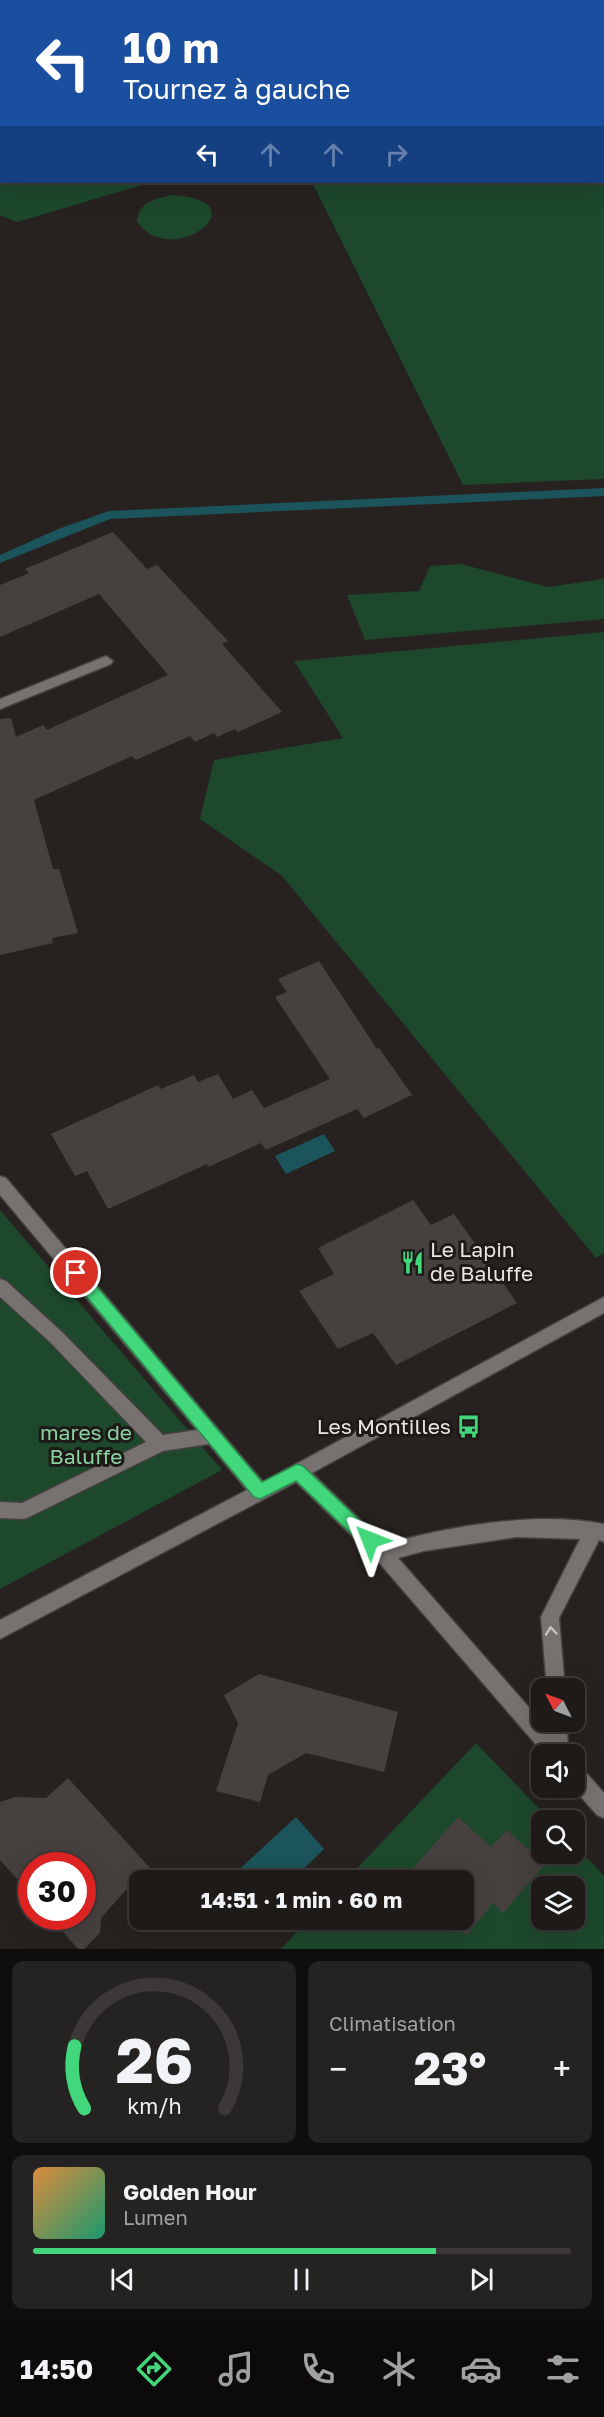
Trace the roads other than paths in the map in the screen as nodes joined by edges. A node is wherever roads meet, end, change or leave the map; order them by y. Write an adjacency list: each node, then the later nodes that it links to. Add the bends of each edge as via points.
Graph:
1 (106, 661): 2 (street)
2 (0, 704)
3 (0, 1183): 6 (street)
4 (0, 1286): 7 (street)
5 (604, 1304): 8 (street)
6 (213, 1436): 7 (street); 9 (street)
7 (160, 1443): 10 (street, via 23,1510)
8 (297, 1471): 9 (street); 12 (street)
9 (260, 1492): 13 (street)
10 (0, 1510)
11 (599, 1532): 12 (street, via 516,1528 424,1542); 14 (street, one-way to 11, via 550,1617)
12 (382, 1553): 15 (street)
13 (0, 1629)
14 (555, 1678)
15 (549, 1744)
16 (585, 1786): 17 (street)
17 (604, 1808)

